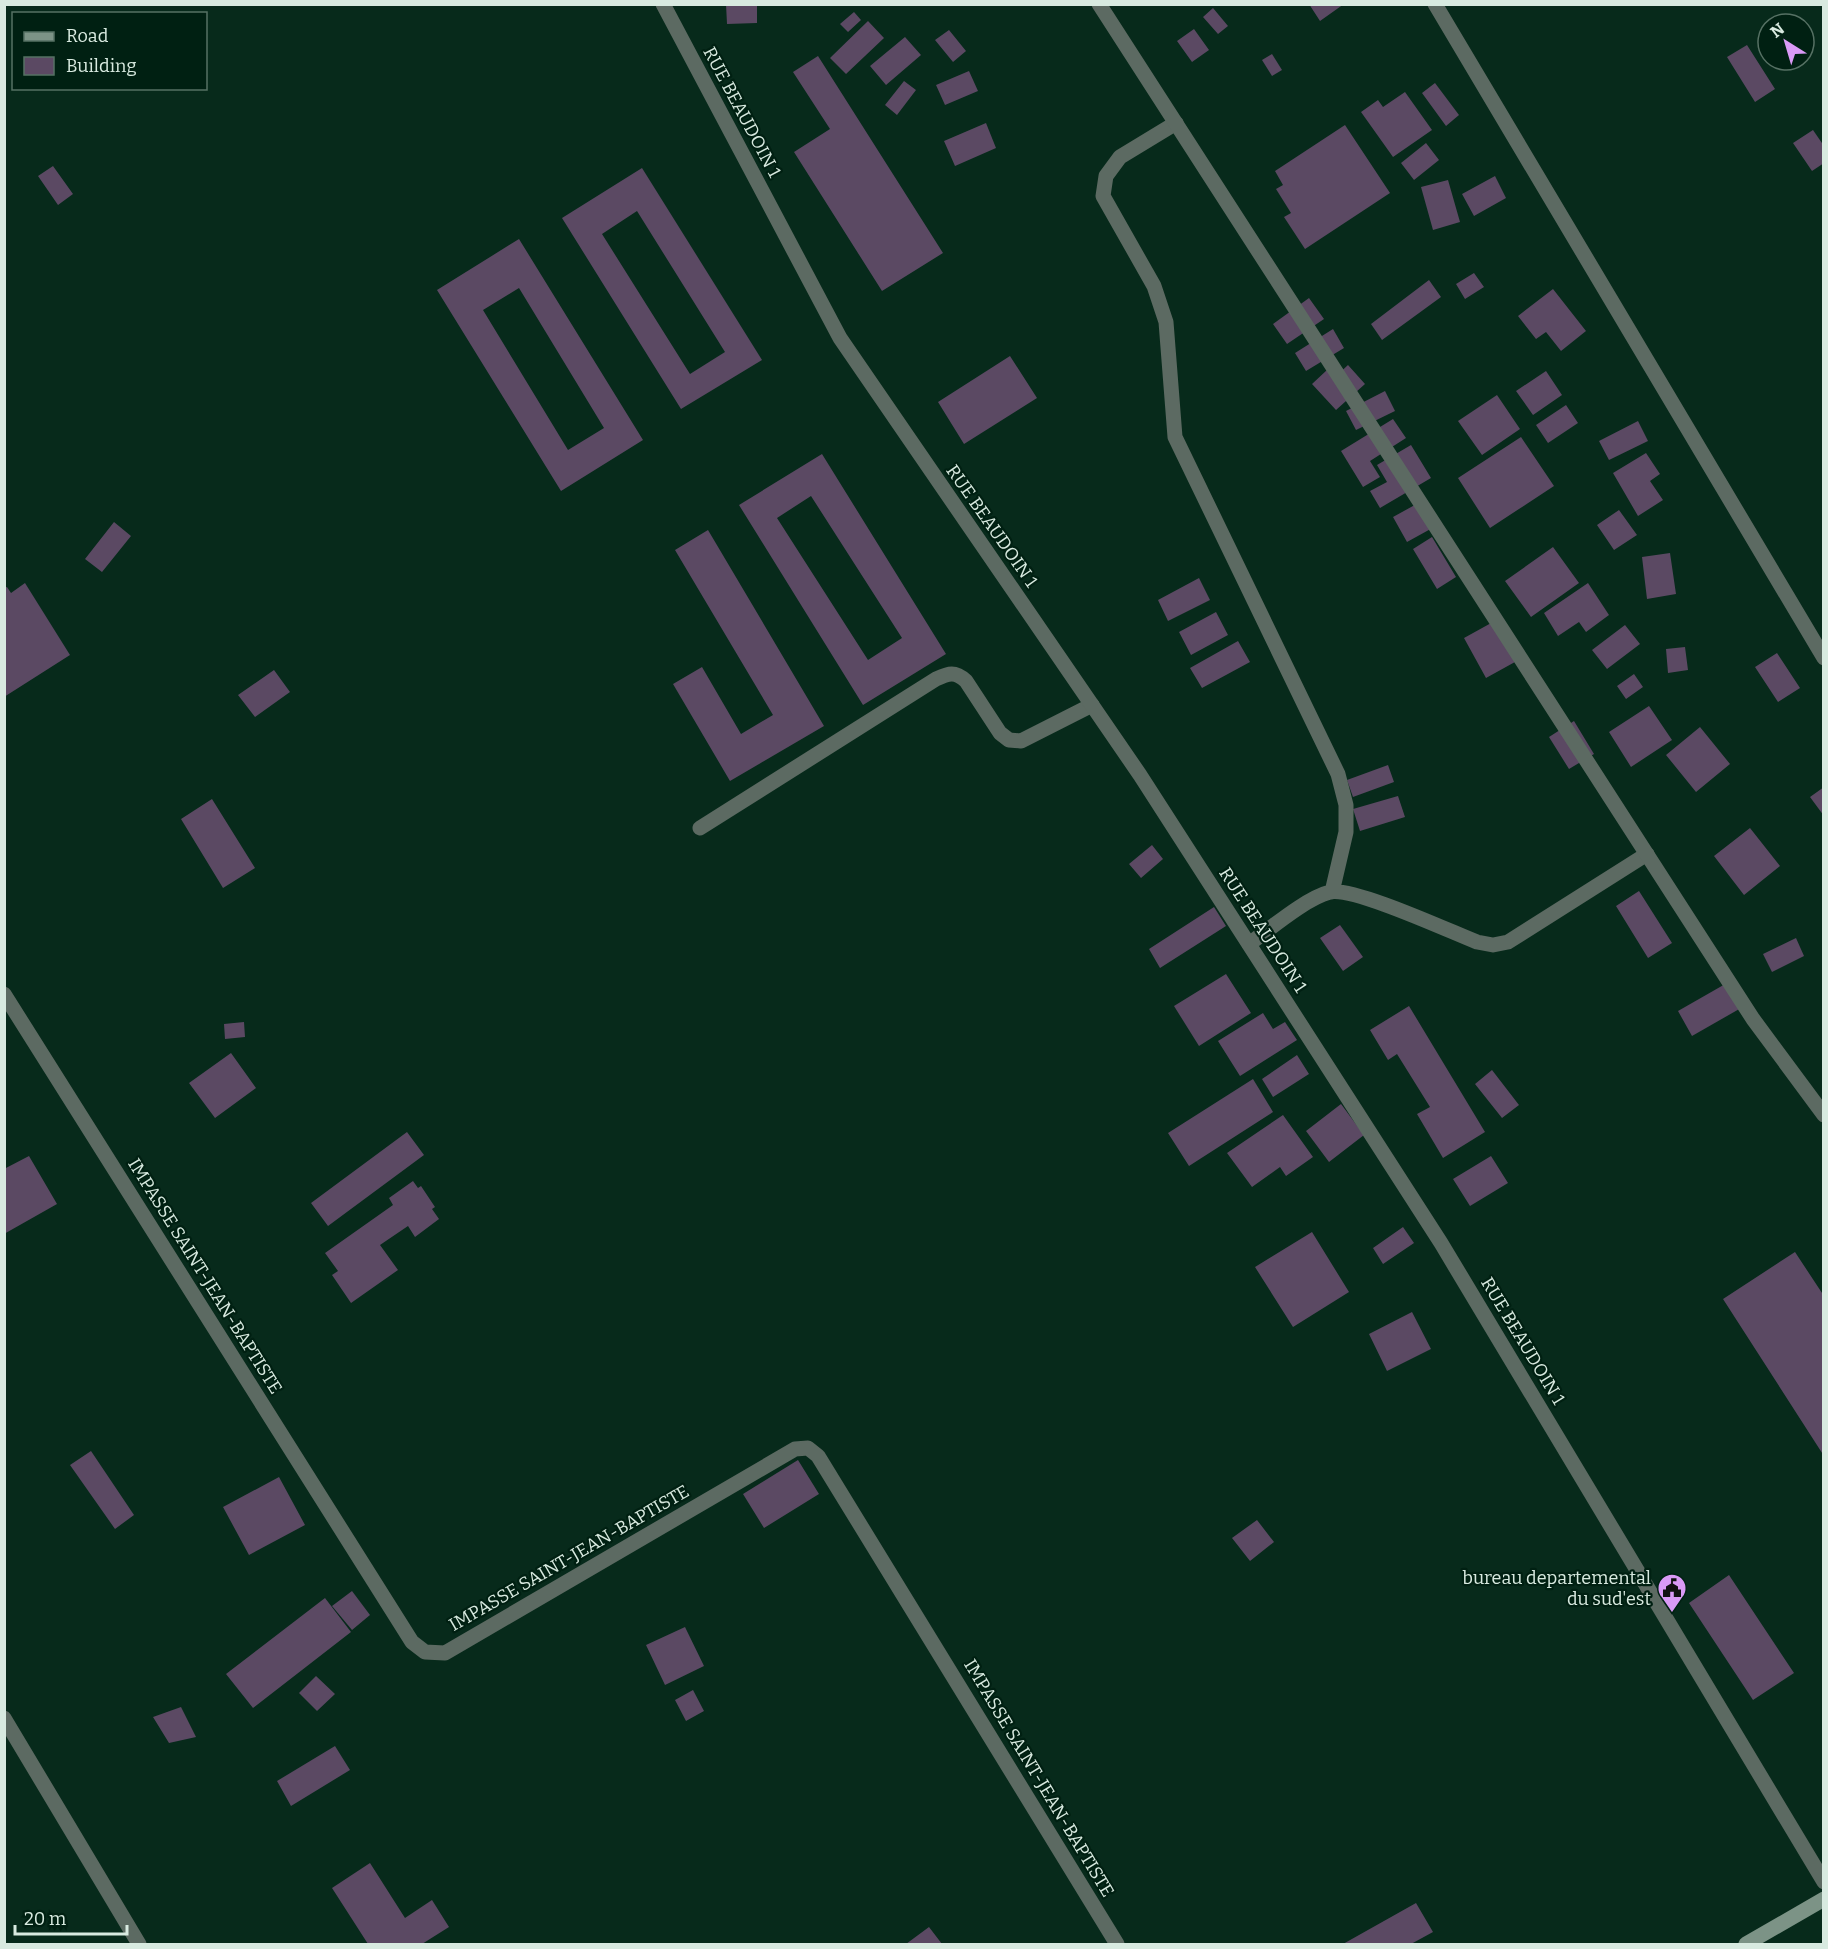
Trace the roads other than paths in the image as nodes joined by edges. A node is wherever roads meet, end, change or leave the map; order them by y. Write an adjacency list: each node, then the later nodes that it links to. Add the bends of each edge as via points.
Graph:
1 (663, 4): 6 (street, RUE BEAUDOIN 1, via 840,338)
2 (1099, 4): 4 (street)
3 (1435, 4): 5 (street)
4 (1176, 123): 8 (street); 9 (street, via 1120,157 1106,176 1103,196 1155,286 1166,322 1175,436 1338,774 1346,805 1346,832)
5 (1824, 658)
6 (1092, 705): 7 (street, via 1021,741 1009,740 1000,733 966,681 950,673); 10 (street, RUE BEAUDOIN 1)
7 (700, 828)
8 (1647, 854): 9 (street, via 1508,942 1493,945 1358,895); 12 (street, via 1753,1019)
9 (1332, 892): 10 (street, via 1315,898)
10 (1249, 944): 14 (street, RUE BEAUDOIN 1, via 1460,1272)
11 (4, 994): 17 (street, IMPASSE SAINT-JEAN-BAPTISTE, via 412,1642 425,1652 445,1653 795,1449 808,1448 818,1456)
12 (1824, 1115)
13 (4, 1718): 16 (street)
14 (1824, 1882)
15 (1824, 1899): 18 (main road)
16 (139, 1944)
17 (1118, 1944)
18 (1746, 1944)

